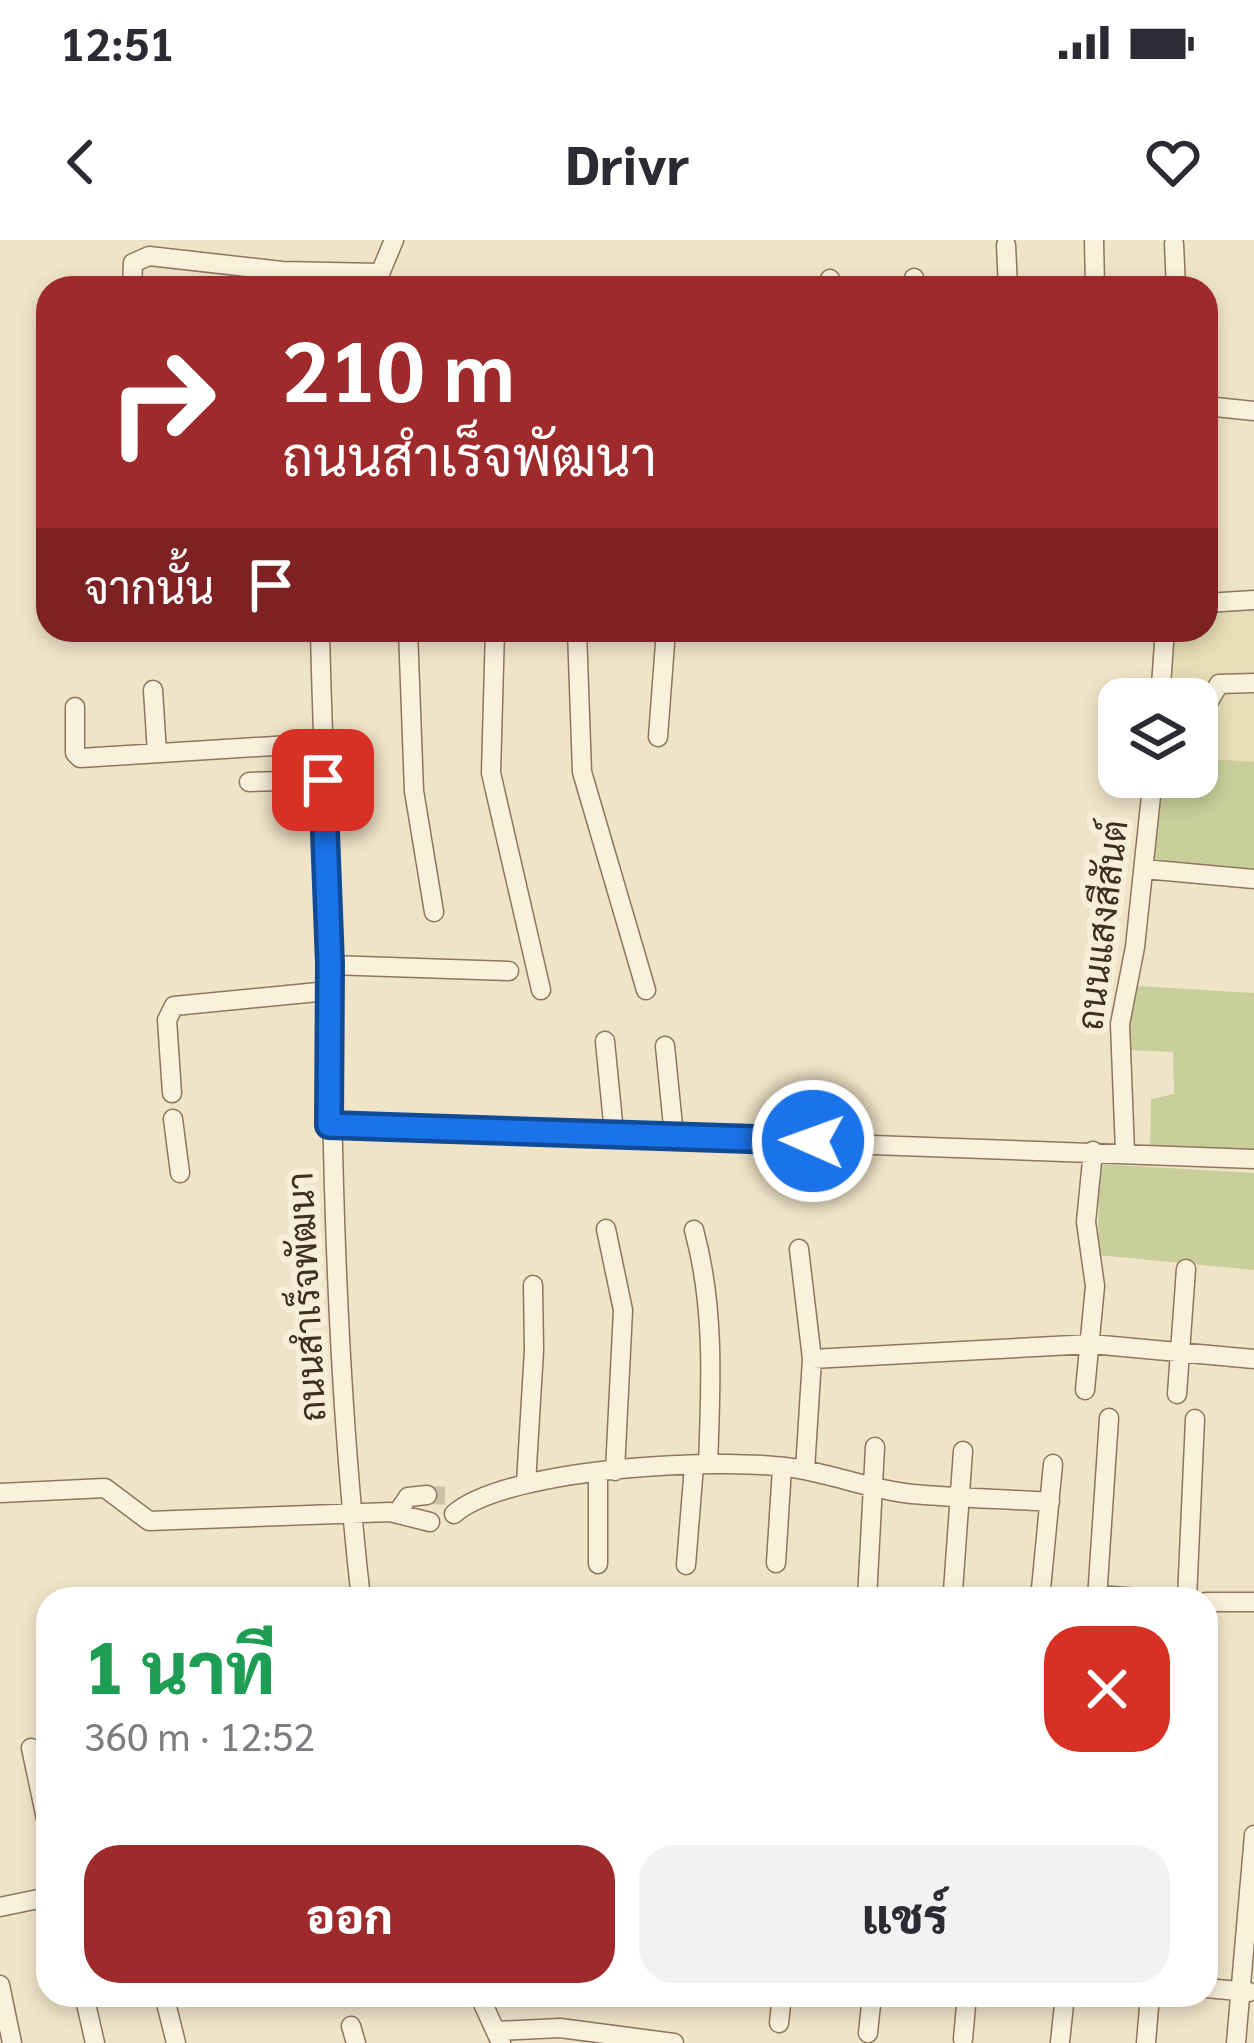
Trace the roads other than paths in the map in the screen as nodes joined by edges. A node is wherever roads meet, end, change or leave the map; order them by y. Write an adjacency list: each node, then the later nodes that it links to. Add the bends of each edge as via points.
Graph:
1 (394, 240): 7 (street)
2 (1094, 240): 9 (street)
3 (1174, 244): 10 (street)
4 (1006, 245): 8 (street)
5 (132, 276): 6 (street, via 133,263 148,256)
6 (265, 276)
7 (379, 276)
8 (1008, 276)
9 (1095, 276)
10 (1175, 276)
11 (1218, 407): 12 (street)
12 (1254, 410)
13 (1254, 600): 14 (street)
14 (1218, 602)
15 (320, 642): 27 (street, ถนนสำเร็จพัฒนา)
16 (408, 642): 34 (street, via 414,791)
17 (495, 642): 37 (street, via 491,773)
18 (577, 642): 38 (street, via 582,772)
19 (665, 642): 26 (street)
20 (1164, 642): 21 (street)
21 (1162, 678)
22 (1254, 683): 23 (street)
23 (1218, 686)
24 (152, 691): 28 (street)
25 (75, 707): 28 (street, via 80,758)
26 (658, 737)
27 (322, 742): 28 (street); 29 (street, ถนนสำเร็จพัฒนา)
28 (157, 753)
29 (323, 780): 30 (street); 35 (street, ถนนสำเร็จพัฒนา)
30 (249, 782)
31 (1151, 798): 32 (street, ถนนแสงสีสันต์)
32 (1144, 869): 33 (street); 48 (street, ถนนแสงสีสันต์, via 1120,1024)
33 (1254, 879)
34 (434, 912)
35 (330, 964): 36 (street); 39 (street, ถนนสำเร็จพัฒนา)
36 (509, 971)
37 (541, 990)
38 (646, 990)
39 (328, 991): 42 (street, via 174,1006 167,1020); 44 (street, ถนนสำเร็จพัฒนา)
40 (605, 1041): 45 (street)
41 (664, 1046): 46 (street)
42 (172, 1094)
43 (172, 1119): 50 (street)
44 (329, 1125): 45 (street); 79 (street, ถนนสำเร็จพัฒนา)
45 (614, 1133): 46 (street)
46 (674, 1136): 47 (street)
47 (1093, 1151): 48 (street); 56 (street, via 1086,1222 1095,1286)
48 (1125, 1153): 49 (street)
49 (1254, 1159)
50 (180, 1173)
51 (606, 1229): 70 (street, via 623,1310)
52 (694, 1230): 67 (street, via 708,1289 712,1373)
53 (799, 1249): 58 (street)
54 (1186, 1269): 57 (street)
55 (533, 1285): 71 (street)
56 (1091, 1344): 57 (street); 58 (street); 60 (street)
57 (1180, 1353): 59 (street); 61 (street)
58 (812, 1359): 69 (street)
59 (1254, 1360)
60 (1085, 1390)
61 (1177, 1394)
62 (1109, 1418): 88 (street)
63 (1195, 1419): 89 (street)
64 (874, 1447): 72 (street)
65 (963, 1451): 75 (street)
66 (1053, 1464): 76 (street)
67 (701, 1465): 68 (street); 70 (street); 83 (street)
68 (782, 1468): 69 (street); 81 (street)
69 (806, 1470): 72 (street)
70 (607, 1472): 71 (street); 82 (street)
71 (526, 1483): 77 (street)
72 (870, 1487): 75 (street); 85 (street)
73 (0, 1493): 79 (street, via 105,1488 149,1521)
74 (428, 1495): 78 (street, via 408,1497)
75 (959, 1496): 76 (street); 86 (street)
76 (1050, 1502): 87 (street)
77 (458, 1504)
78 (394, 1512): 79 (street); 80 (street)
79 (358, 1513): 84 (street, ถนนสำเร็จพัฒนา)
80 (430, 1522)
81 (776, 1563)
82 (598, 1564)
83 (686, 1565)
84 (361, 1587)
85 (867, 1587)
86 (953, 1587)
87 (1041, 1587)
88 (1098, 1587)
89 (1188, 1587)
90 (1218, 1602): 91 (street)
91 (1254, 1602)
92 (32, 1748): 93 (street)
93 (36, 1768)
94 (1254, 1835): 99 (street)
95 (36, 1900): 96 (street)
96 (0, 1907)
97 (0, 1985): 113 (street)
98 (1218, 1989): 99 (street)
99 (1248, 1992): 118 (street)
100 (87, 2007): 114 (street)
101 (167, 2007): 115 (street)
102 (485, 2007): 110 (street)
103 (781, 2007): 108 (street)
104 (871, 2007): 109 (street)
105 (966, 2007): 111 (street)
106 (1064, 2007): 112 (street)
107 (1149, 2007): 117 (street)
108 (779, 2023)
109 (868, 2033)
110 (499, 2037): 116 (street, via 560,2028)
111 (963, 2039)
112 (1060, 2042)
113 (12, 2043)
114 (95, 2043)
115 (176, 2043)
116 (674, 2043)
117 (1146, 2043)
118 (1236, 2043)

